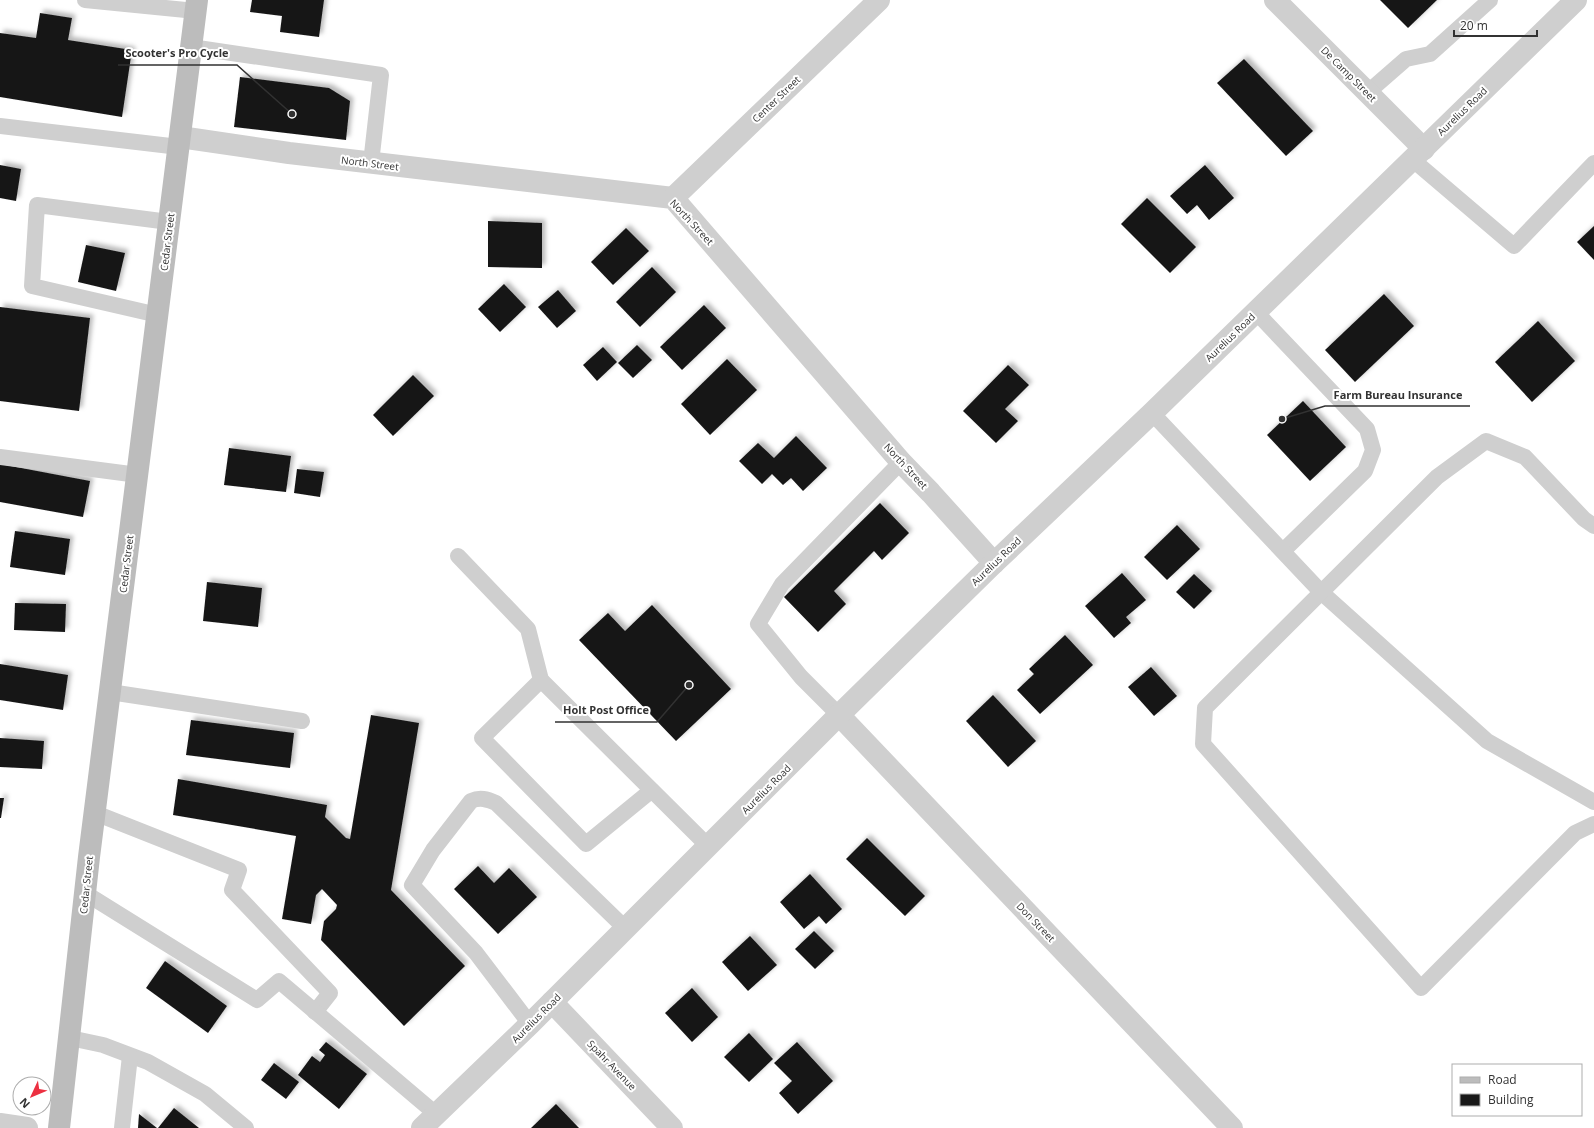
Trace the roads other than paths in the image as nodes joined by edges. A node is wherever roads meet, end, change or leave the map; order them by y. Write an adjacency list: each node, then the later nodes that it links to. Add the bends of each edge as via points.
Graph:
1 (84, 0): 6 (lane)
2 (879, 0): 14 (street, Center Street)
3 (1275, 0): 8 (street, De Camp Street)
4 (1490, 0): 8 (lane, via 1430,54 1406,59)
5 (1576, 0): 11 (street, Aurelius Road)
6 (197, 6): 7 (main road, Cedar Street)
7 (191, 46): 10 (main road, Cedar Street); 12 (lane, via 381,75)
8 (1367, 92): 11 (street, De Camp Street)
9 (0, 126): 10 (lane)
10 (179, 142): 12 (street, North Street); 15 (main road, Cedar Street)
11 (1418, 154): 13 (lane, via 1514,246); 16 (street, Aurelius Road)
12 (371, 163): 14 (street, North Street)
13 (1594, 163)
14 (673, 198): 20 (street, North Street)
15 (169, 222): 17 (main road, Cedar Street); 17 (lane, via 37,205 32,286)
16 (1256, 312): 18 (street, Aurelius Road); 23 (lane, via 1367,429 1373,450 1365,471)
17 (158, 315): 21 (main road, Cedar Street)
18 (1152, 413): 23 (lane); 25 (street, Aurelius Road)
19 (0, 458): 21 (lane)
20 (901, 462): 25 (street, North Street); 29 (lane, via 782,584 758,624 801,678)
21 (138, 474): 28 (main road, Cedar Street)
22 (1594, 526): 26 (lane, via 1584,519 1525,457 1486,441 1437,477)
23 (1283, 551): 26 (lane)
24 (458, 556): 27 (lane, via 528,629)
25 (994, 563): 29 (street, Aurelius Road)
26 (1321, 592): 32 (lane, via 1487,740); 34 (lane, via 1205,708 1203,744 1421,988 1575,833)
27 (541, 680): 31 (lane); 31 (lane, via 482,738 586,844)
28 (110, 692): 30 (lane); 33 (main road, Cedar Street)
29 (839, 715): 35 (street, Aurelius Road); 50 (street, Don Street)
30 (302, 721)
31 (652, 790): 35 (lane)
32 (1594, 802)
33 (95, 813): 36 (main road, Cedar Street); 39 (lane, via 239,870 232,890 330,993)
34 (1594, 824)
35 (708, 846): 37 (street, Aurelius Road)
36 (85, 893): 39 (lane, via 257,1000 279,981); 41 (main road, Cedar Street)
37 (626, 929): 38 (street, Aurelius Road); 40 (lane, via 496,803 486,799 471,801 433,850 412,885 476,953)
38 (552, 1002): 40 (street, Aurelius Road); 49 (street, Spahr Avenue)
39 (315, 1012): 43 (lane)
40 (530, 1024): 43 (street, Aurelius Road)
41 (70, 1038): 42 (lane, via 103,1045); 46 (main road, Cedar Street)
42 (130, 1056): 47 (lane); 48 (lane, via 148,1062 205,1094)
43 (429, 1121)
44 (0, 1124): 45 (street)
45 (27, 1128)
46 (59, 1128)
47 (122, 1128)
48 (246, 1128)
49 (672, 1128)
50 (1232, 1128)

